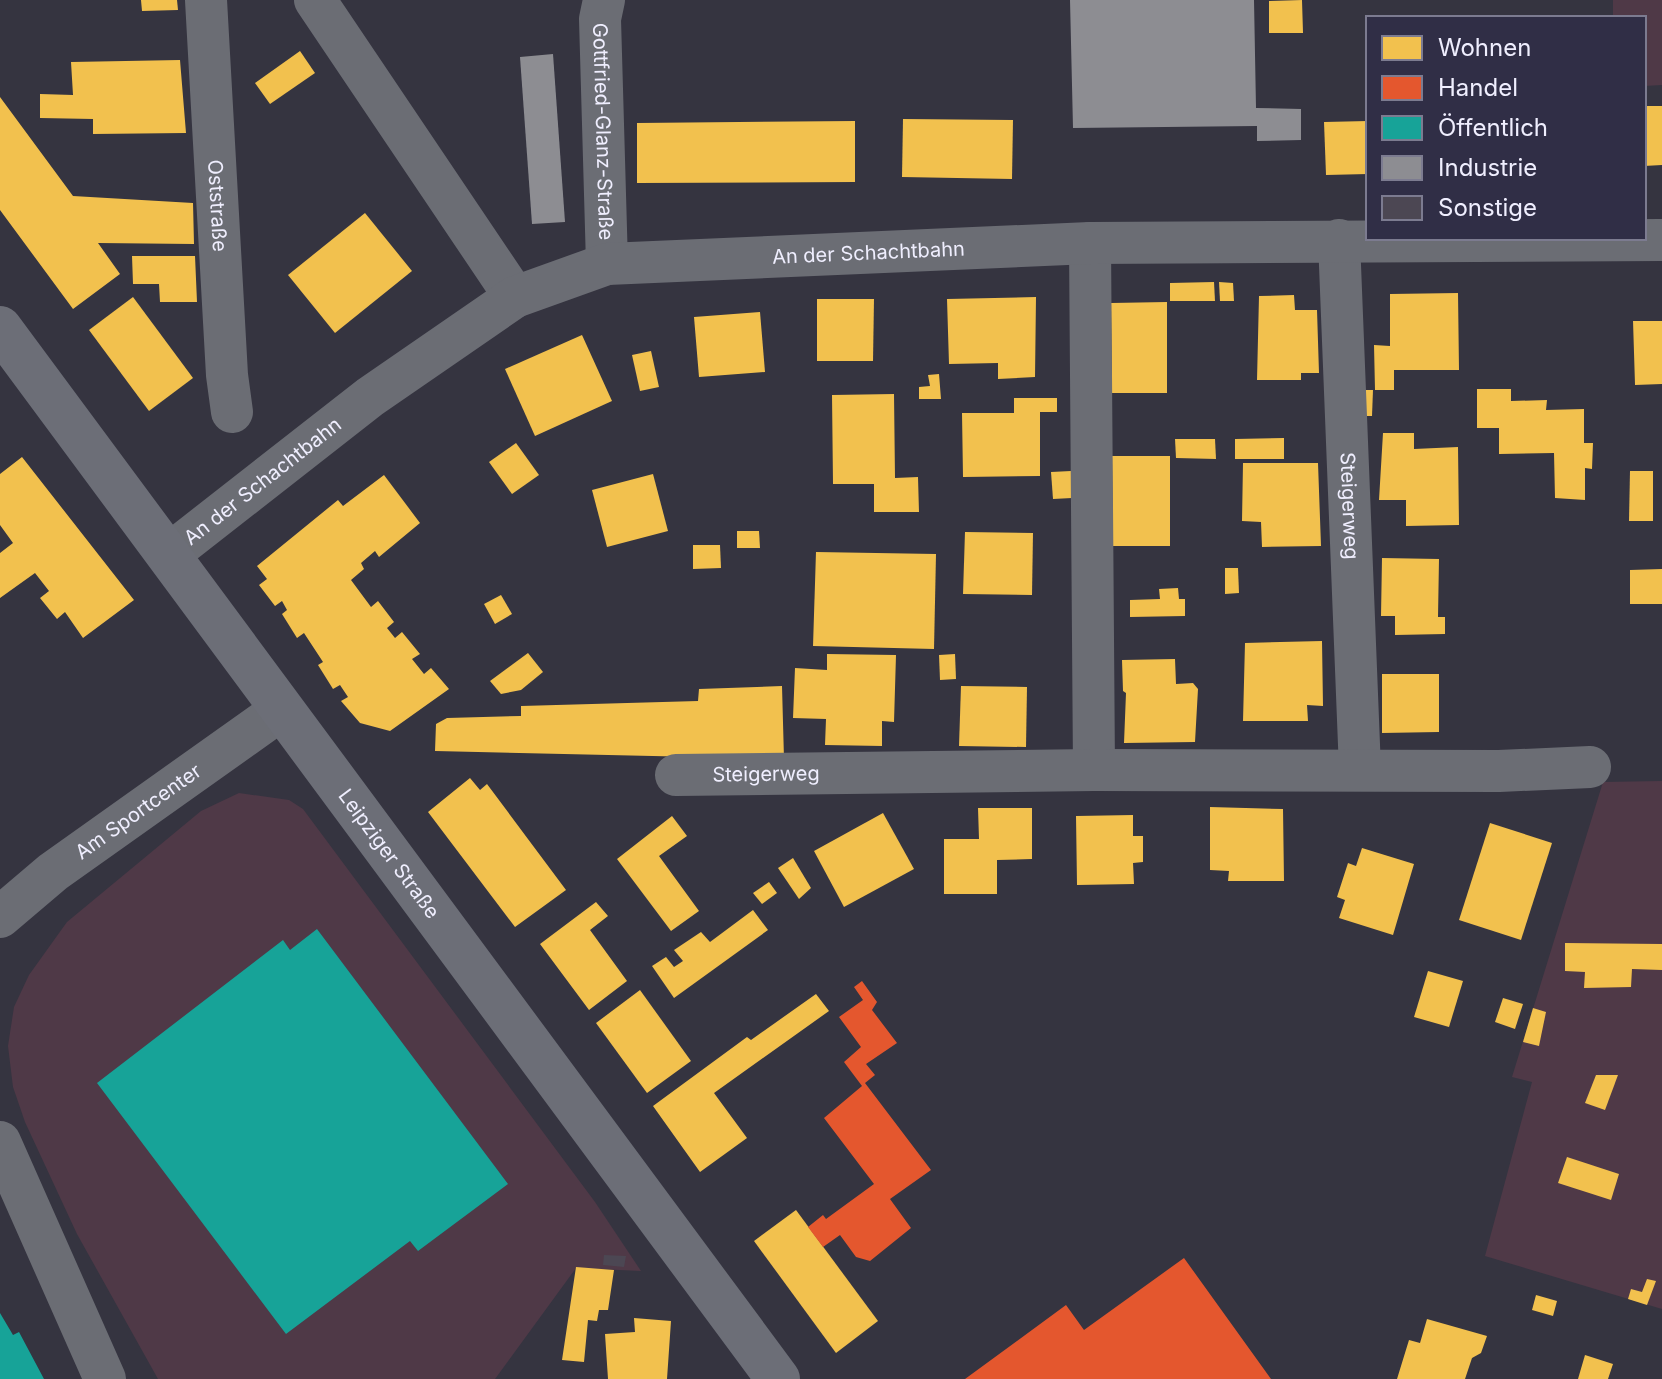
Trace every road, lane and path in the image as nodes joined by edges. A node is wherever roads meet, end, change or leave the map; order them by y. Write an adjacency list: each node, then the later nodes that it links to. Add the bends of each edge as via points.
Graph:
1 (206, 0): 10 (street, Oststraße)
2 (315, 0): 8 (street)
3 (604, 0): 7 (street, Gottfried-Glanz-Straße, via 600,19)
4 (1339, 240): 5 (street, An der Schachtbahn); 6 (street, An der Schachtbahn); 15 (street, Steigerweg)
5 (1662, 240)
6 (1090, 243): 7 (street, An der Schachtbahn); 14 (street)
7 (607, 264): 8 (street, An der Schachtbahn)
8 (515, 297): 11 (street, An der Schachtbahn, via 370,397)
9 (0, 328): 11 (main road, Leipziger Straße)
10 (232, 412)
11 (168, 555): 12 (main road, Leipziger Straße)
12 (281, 710): 17 (street, Am Sportcenter, via 53,872); 20 (main road, Leipziger Straße)
13 (1590, 767): 15 (street, Steigerweg)
14 (1094, 770): 15 (street, Steigerweg); 16 (street, Steigerweg)
15 (1360, 770)
16 (676, 775)
17 (0, 917)
18 (0, 1142): 19 (street)
19 (105, 1379)
20 (778, 1379)

